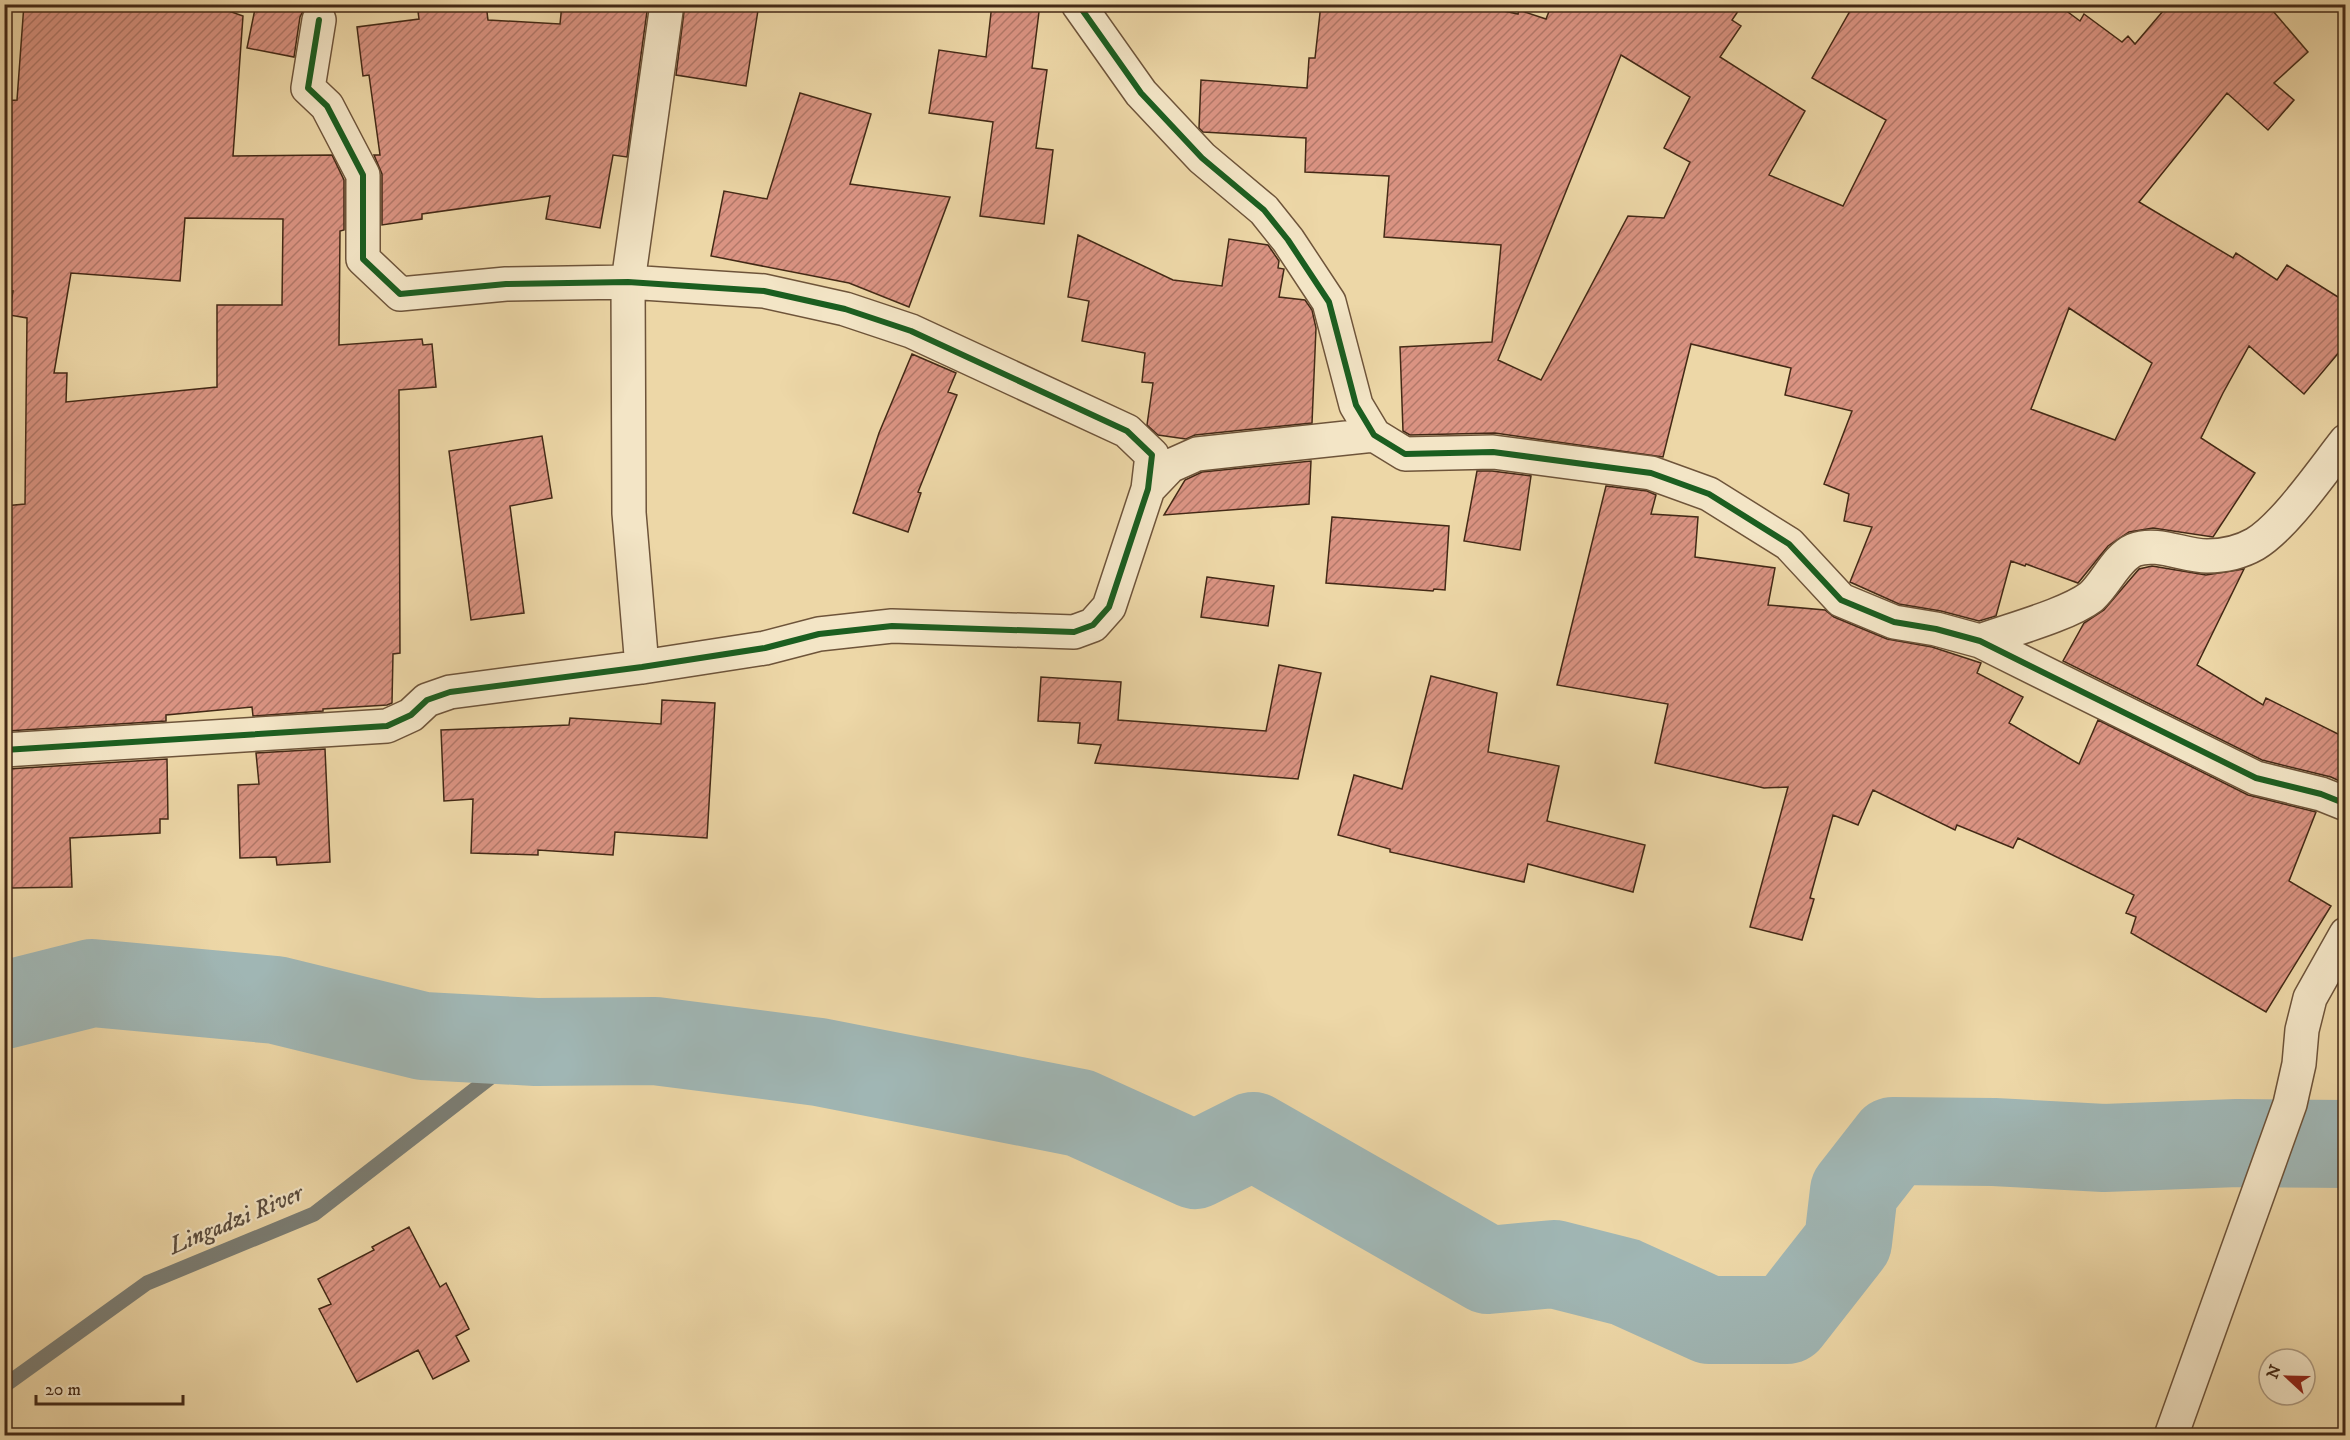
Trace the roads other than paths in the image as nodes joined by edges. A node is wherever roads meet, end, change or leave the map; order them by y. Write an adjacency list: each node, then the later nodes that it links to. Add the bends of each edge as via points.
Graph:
1 (667, 4): 4 (street)
2 (1078, 4): 5 (street, via 1141,93 1202,158 1264,210 1288,240 1329,302 1356,405)
3 (319, 20): 4 (street, via 308,88 327,106 363,175 363,259 400,294 506,284)
4 (628, 282): 7 (street, via 764,291 845,309 911,331 1127,432 1152,455); 9 (street, via 629,513)
5 (1374, 435): 7 (street, via 1197,454 1170,466); 8 (street, via 1405,454 1493,452 1651,473 1709,494 1789,544 1841,600 1894,622)
6 (2346, 441): 8 (street, via 2276,528 2255,544 2229,554 2205,556 2152,548 2134,550 2090,597 2073,608)
7 (1148, 489): 9 (street, via 1109,607 1093,625 1074,632 892,626 819,634 765,648)
8 (1980, 641): 11 (street, via 2256,778)
9 (642, 667): 10 (street, via 450,692 427,700 411,715 387,726)
10 (4, 750)
11 (2346, 804)
12 (2346, 934): 13 (street, via 2310,998 2290,1104)
13 (2174, 1429)

